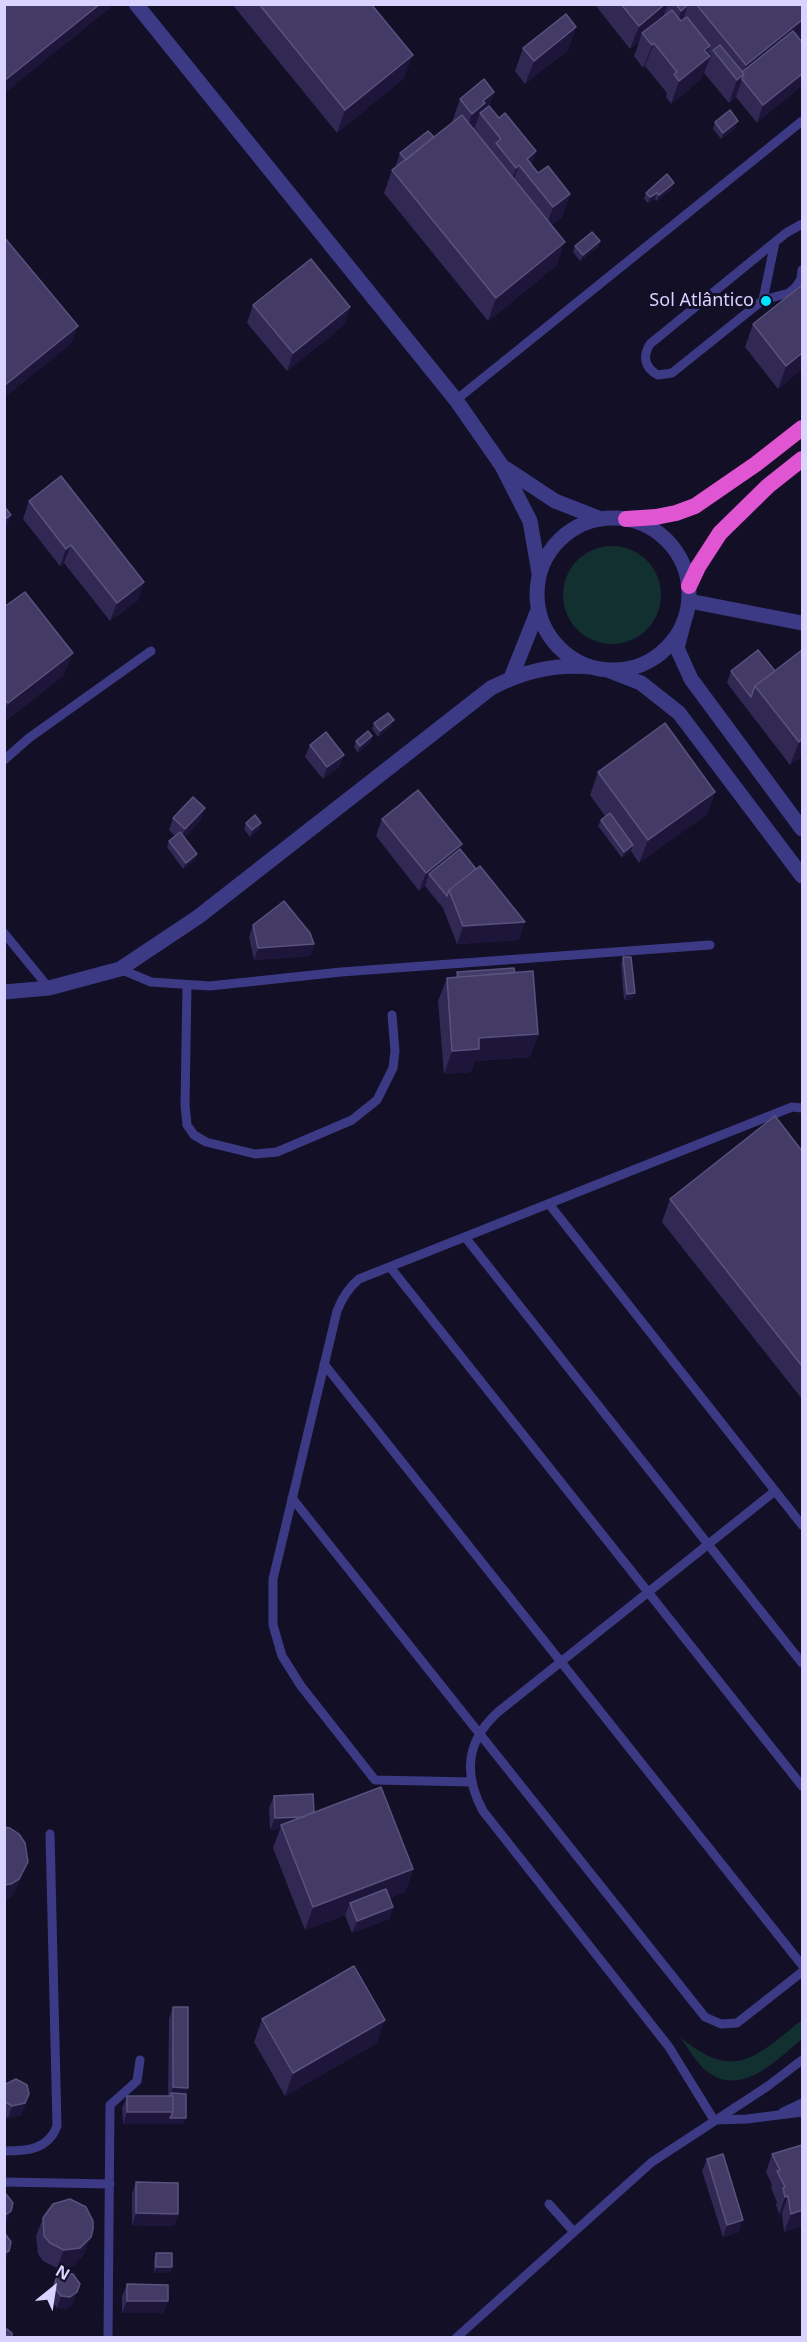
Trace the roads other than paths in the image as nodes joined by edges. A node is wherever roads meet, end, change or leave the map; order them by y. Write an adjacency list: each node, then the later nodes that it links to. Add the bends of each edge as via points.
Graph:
1 (136, 4): 7 (street)
2 (802, 121): 7 (lane)
3 (802, 224): 4 (lane)
4 (775, 242): 6 (lane); 6 (lane, via 650,344 645,355 647,366 658,375 672,373)
5 (802, 270): 6 (lane, via 801,279 789,293)
6 (763, 300)
7 (456, 400): 10 (street)
8 (802, 428): 12 (highway, via 695,506 656,517)
9 (802, 459): 14 (highway, via 720,533 698,567)
10 (502, 466): 11 (street, via 555,501); 13 (street, via 530,520)
11 (601, 519): 12 (street); 13 (street, via 580,525 562,537 548,553)
12 (626, 519): 14 (street, via 649,527 669,542 682,562)
13 (539, 573): 15 (street)
14 (689, 594): 16 (street); 17 (street)
15 (538, 610): 19 (street, via 557,646); 21 (street)
16 (684, 621): 20 (street, via 673,642 655,657 634,667); 23 (street, via 677,648 691,679)
17 (802, 623)
18 (151, 651): 22 (lane)
19 (591, 667): 20 (street); 21 (street, via 549,667)
20 (610, 671): 24 (street, via 641,683 679,712)
21 (511, 678): 27 (street, via 491,688 198,917)
22 (4, 760)
23 (802, 829)
24 (802, 876)
25 (4, 933): 29 (lane)
26 (710, 945): 28 (lane)
27 (120, 969): 28 (lane, via 151,982); 29 (street)
28 (187, 986): 31 (lane, via 187,1125 206,1142 255,1154 277,1152 352,1120 377,1100 393,1068)
29 (49, 988): 30 (street)
30 (4, 992)
31 (392, 1015)
32 (802, 1108): 33 (lane, via 792,1107)
33 (549, 1204): 34 (lane); 37 (lane)
34 (465, 1237): 35 (lane); 40 (lane)
35 (390, 1267): 36 (lane, via 359,1279 346,1292 337,1311); 41 (lane)
36 (324, 1364): 38 (lane); 42 (lane)
37 (775, 1491): 39 (lane); 40 (lane)
38 (292, 1498): 44 (lane); 45 (lane, via 272,1596 277,1641 291,1671 375,1780)
39 (802, 1525)
40 (708, 1545): 41 (lane); 43 (lane)
41 (648, 1592): 42 (lane); 46 (lane)
42 (562, 1661): 44 (lane, via 498,1712); 48 (lane)
43 (802, 1663)
44 (479, 1733): 45 (lane, via 470,1765); 49 (lane, via 705,2017 721,2024 737,2023)
45 (471, 1782): 56 (lane, via 483,1811 669,2047)
46 (802, 1786)
47 (50, 1834): 57 (lane, via 57,2126 45,2144 26,2151)
48 (802, 1965)
49 (802, 1972)
50 (140, 2060): 59 (lane, via 136,2081 110,2105)
51 (802, 2060): 56 (lane)
52 (802, 2103): 55 (lane)
53 (802, 2108): 55 (lane)
54 (802, 2112): 55 (lane)
55 (778, 2114): 56 (lane)
56 (714, 2120): 61 (lane, via 652,2162)
57 (4, 2151)
58 (4, 2182): 59 (lane)
59 (110, 2184): 62 (lane)
60 (549, 2204): 61 (lane)
61 (574, 2232): 63 (lane)
62 (108, 2337)
63 (456, 2337)

